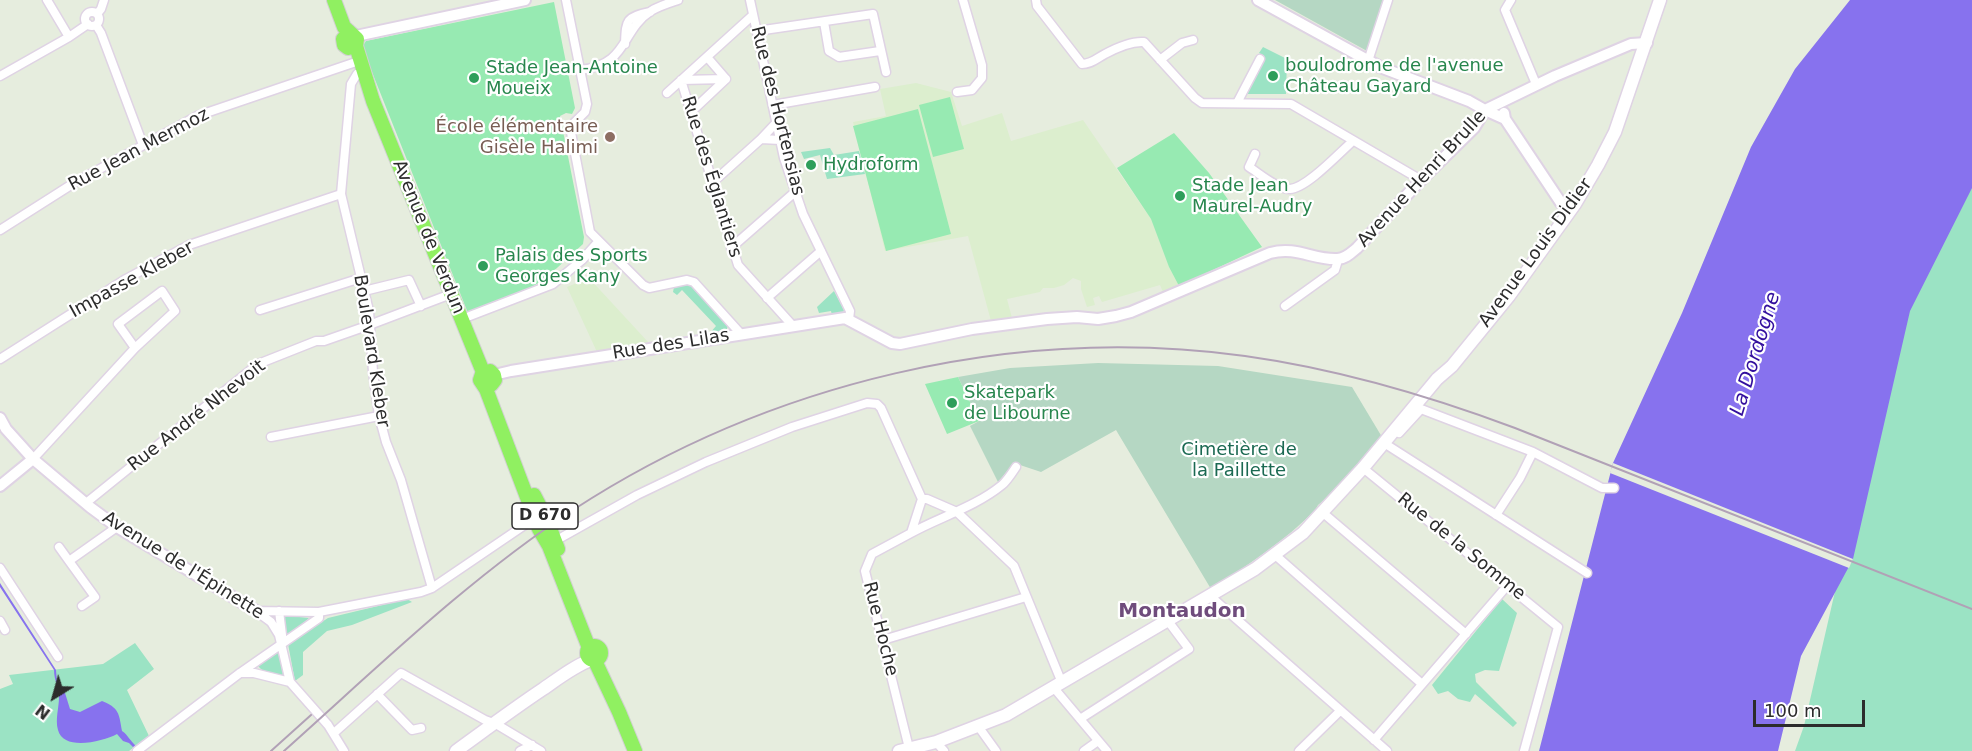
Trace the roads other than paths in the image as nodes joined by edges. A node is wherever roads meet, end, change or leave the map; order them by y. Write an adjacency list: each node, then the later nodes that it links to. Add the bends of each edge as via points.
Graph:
1 (47, 0): 19 (street)
2 (104, 0): 17 (street, via 97,14 99,20)
3 (329, 0): 20 (main road, D 670)
4 (334, 0): 20 (main road, D 670)
5 (566, 0): 29 (street)
6 (678, 0): 29 (street, via 650,12 616,56)
7 (750, 0): 15 (street, Rue des Hortensias)
8 (963, 0): 36 (street, via 982,65 982,78 972,90)
9 (1036, 0): 26 (street, via 1082,64 1135,41 1144,42)
10 (1258, 0): 27 (street)
11 (1388, 0): 27 (street)
12 (1511, 0): 34 (street, via 1505,10)
13 (1660, 0): 22 (main road, Avenue Louis Didier)
14 (519, 1): 20 (street)
15 (753, 15): 18 (street, Rue des Hortensias); 24 (street)
16 (824, 21): 18 (street); 23 (street, via 830,51 839,57); 23 (street, via 873,14)
17 (92, 25): 19 (street); 49 (street, via 101,33)
18 (757, 31): 41 (street, Rue des Hortensias)
19 (69, 37): 31 (street)
20 (350, 40): 28 (main road, Avenue de Verdun / D 670); 39 (main road, Avenue de Verdun / D 670)
21 (1193, 40): 26 (street)
22 (1647, 43): 34 (street, Avenue Henri Brulle, via 1631,44); 57 (main road, Avenue Louis Didier, via 1615,132)
23 (880, 51): 30 (street)
24 (707, 57): 32 (street); 33 (street)
25 (1260, 58): 40 (street)
26 (1160, 60): 40 (street, via 1202,103)
27 (1368, 61): 42 (street)
28 (355, 68): 39 (main road, Avenue de Verdun / D 670); 49 (street, Rue Jean Mermoz, via 197,116); 54 (street, Boulevard Kleber)
29 (580, 70): 59 (street, via 585,112 570,127 590,232)
30 (886, 72)
31 (0, 76)
32 (726, 79): 33 (street); 43 (street)
33 (681, 80): 37 (street); 43 (street, Rue des Églantiers)
34 (1536, 84): 38 (street, Avenue Henri Brulle)
35 (875, 87): 41 (street)
36 (957, 92)
37 (667, 93)
38 (1505, 100): 42 (street, Avenue Henri Brulle); 44 (street)
39 (373, 101): 65 (main road, Avenue de Verdun / D 670)
40 (1237, 104): 48 (street, via 1291,104)
41 (773, 105): 45 (street, Rue des Hortensias)
42 (1485, 110): 44 (street); 51 (street, Avenue Henri Brulle, via 1474,128)
43 (691, 112): 52 (street, Rue des Églantiers)
44 (1505, 119): 57 (street)
45 (777, 122): 46 (street); 47 (street, Rue des Hortensias)
46 (761, 139): 47 (street); 52 (street)
47 (780, 140): 53 (street, Rue des Hortensias)
48 (1353, 141): 50 (street, via 1302,186 1290,189 1250,167); 51 (street)
49 (143, 145): 58 (street, Rue Jean Mermoz)
50 (1255, 154)
51 (1421, 180): 62 (street, Avenue Henri Brulle, via 1357,248)
52 (712, 183): 60 (street, Rue des Églantiers)
53 (795, 192): 55 (street); 56 (street, Rue des Hortensias)
54 (340, 194): 63 (street, Boulevard Kleber); 76 (street, Impasse Kleber, via 189,245 126,279)
55 (780, 205): 56 (street); 60 (street)
56 (800, 205): 61 (street, Rue des Hortensias)
57 (1570, 211): 78 (main road, Avenue Louis Didier, via 1509,296 1452,366 1427,390)
58 (0, 230)
59 (599, 241): 71 (street, via 553,284); 74 (street, via 649,288 694,282)
60 (731, 248): 66 (street, Rue des Églantiers, via 738,265)
61 (821, 251): 66 (street); 70 (street, Rue des Hortensias, via 850,310)
62 (1338, 260): 68 (street, via 1335,270); 70 (street, Avenue Henri Brulle, via 1280,250 1116,316 1047,319 900,344)
63 (361, 278): 64 (street, Boulevard Kleber); 69 (street)
64 (364, 291): 67 (street, via 410,280); 72 (street, Boulevard Kleber)
65 (451, 294): 67 (street, Rue André Nhevoit); 71 (main road, Avenue de Verdun / D 670)
66 (767, 298): 73 (street, Rue des Églantiers)
67 (421, 306): 72 (street, Rue André Nhevoit)
68 (1285, 306)
69 (260, 310)
70 (849, 319): 73 (street, Rue des Lilas)
71 (462, 320): 77 (main road, Avenue de Verdun / D 670)
72 (370, 325): 79 (street, Boulevard Kleber); 90 (street, Rue André Nhevoit, via 258,364)
73 (793, 326): 74 (street, Rue des Lilas)
74 (741, 334): 77 (street, Rue des Lilas, via 511,371)
75 (135, 348): 75 (street, via 176,311 162,291 118,324); 84 (street)
76 (0, 359)
77 (489, 379): 94 (main road, Avenue de Verdun / D 670); 97 (main road, Avenue de Verdun / D 670, via 519,461)
78 (1419, 406): 82 (main road, Avenue Louis Didier); 83 (street)
79 (379, 417): 81 (street); 104 (street, Boulevard Kleber)
80 (0, 418): 84 (street, Avenue de l'Épinette)
81 (271, 437)
82 (1384, 442): 86 (main road, Avenue Louis Didier); 93 (street)
83 (1533, 452): 88 (street, via 1602,488); 93 (street)
84 (33, 459): 87 (street); 90 (street, Avenue de l'Épinette)
85 (1016, 467): 91 (street, Rue Hoche, via 1003,484)
86 (1363, 468): 92 (main road, Avenue Louis Didier); 103 (street, Rue de la Somme)
87 (0, 486)
88 (1614, 488)
89 (922, 499): 91 (street); 96 (street); 97 (street, via 881,408 867,403 792,427 706,462)
90 (86, 503): 95 (street, Avenue de l'Épinette)
91 (957, 512): 96 (street, Rue Hoche); 106 (street, via 1014,566)
92 (1322, 512): 99 (main road, Avenue Louis Didier, via 1303,533); 112 (street)
93 (1496, 515): 102 (street)
94 (535, 518): 104 (street); 115 (main road, Avenue de Verdun / D 670)
95 (117, 527): 100 (street); 108 (street, Avenue de l'Épinette)
96 (911, 533): 113 (street, Rue Hoche, via 872,554 866,571)
97 (555, 541): 115 (main road, Avenue de Verdun / D 670)
98 (59, 547): 100 (street)
99 (1274, 554): 105 (main road, Avenue Louis Didier); 119 (street)
100 (69, 561): 107 (street, via 95,597)
101 (0, 568): 116 (street)
102 (1587, 573)
103 (1507, 585): 112 (street); 144 (street, Rue de la Somme, via 1558,627)
104 (432, 588): 110 (street)
105 (1209, 595): 111 (main road, Avenue Louis Didier); 122 (street)
106 (1026, 597): 113 (street); 120 (street)
107 (82, 606)
108 (256, 611): 109 (street); 114 (street, Avenue de l'Épinette, via 271,622)
109 (279, 611): 110 (street); 114 (street, Avenue de l'Épinette)
110 (323, 612): 114 (street)
111 (1168, 621): 120 (main road, Avenue Louis Didier); 123 (street, via 1189,649)
112 (1466, 634): 119 (street)
113 (883, 640): 132 (street, Rue Hoche)
114 (282, 645): 117 (street); 118 (street, Avenue de l'Épinette)
115 (593, 654): 124 (main road); 138 (main road, Avenue de Verdun / D 670, via 613,679)
116 (58, 657)
117 (240, 674): 118 (street, via 254,673); 133 (street)
118 (290, 682): 127 (street, Avenue de l'Épinette)
119 (1422, 684): 128 (street)
120 (1058, 685): 123 (street); 125 (main road, Avenue Louis Didier)
121 (377, 694): 124 (street, via 401,673); 126 (street, via 412,729); 127 (street)
122 (1340, 711): 128 (street); 142 (street)
123 (1080, 719): 129 (street)
124 (493, 722): 130 (street); 135 (main road)
125 (978, 726): 131 (main road, Avenue Louis Didier); 139 (street)
126 (422, 728)
127 (334, 733): 134 (street, Avenue de l'Épinette)
128 (1374, 740): 143 (street)
129 (1098, 741): 140 (street); 141 (street)
130 (532, 745): 136 (street); 137 (street)
131 (940, 747): 132 (main road, Avenue Louis Didier)
132 (905, 750)
133 (137, 751)
134 (344, 751)
135 (456, 751)
136 (520, 751)
137 (541, 751)
138 (635, 751)
139 (996, 751)
140 (1084, 751)
141 (1107, 751)
142 (1299, 751)
143 (1387, 751)
144 (1524, 751)

